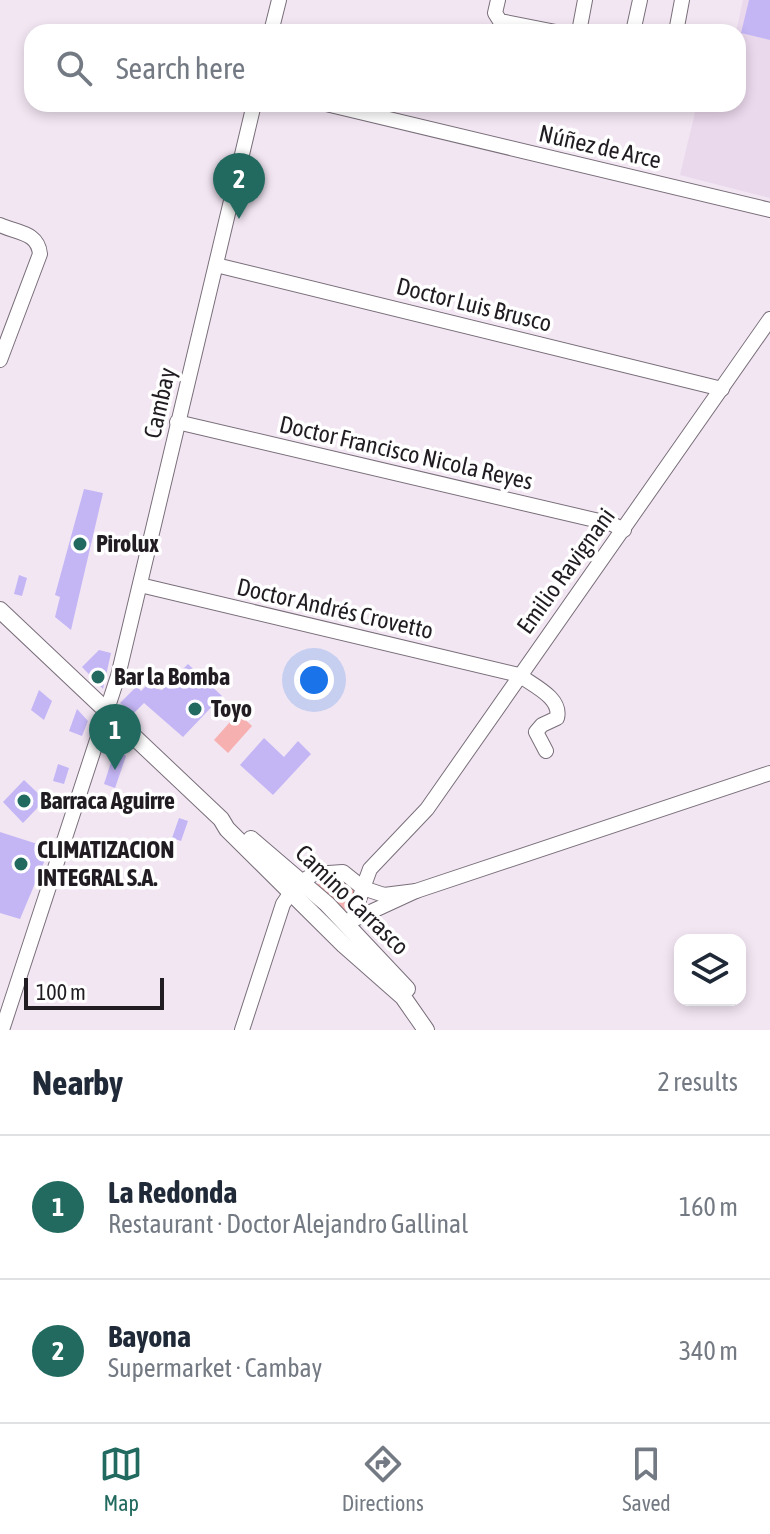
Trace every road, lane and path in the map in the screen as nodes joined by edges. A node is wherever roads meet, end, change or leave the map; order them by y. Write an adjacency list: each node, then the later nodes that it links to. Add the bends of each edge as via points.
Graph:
1 (279, 0): 6 (street)
2 (498, 0): 7 (street, via 495,13 500,21)
3 (585, 0): 8 (street)
4 (640, 0): 9 (street)
5 (682, 0): 10 (street)
6 (273, 24)
7 (515, 24)
8 (580, 24)
9 (635, 24)
10 (678, 24)
11 (252, 112): 15 (street, Cambay)
12 (360, 112): 13 (street, Núñez de Arce)
13 (770, 210)
14 (0, 225): 17 (street, via 32,236 40,254)
15 (216, 265): 18 (street, Doctor Luis Brusco); 19 (street, Cambay)
16 (770, 319): 18 (street, Emilio Ravignani)
17 (0, 360)
18 (722, 389): 20 (street, Emilio Ravignani)
19 (177, 422): 20 (street, Doctor Francisco Nicola Reyes); 21 (street, Cambay)
20 (624, 530): 23 (street, Emilio Ravignani)
21 (140, 585): 23 (street, Doctor Andrés Crovetto); 24 (street, Cambay)
22 (0, 610): 24 (main road, Camino Carrasco)
23 (519, 675): 25 (street, via 554,700 558,711 557,718 536,732); 27 (street, Emilio Ravignani, via 422,816)
24 (107, 712): 29 (main road, Camino Carrasco); 34 (street, Cambay)
25 (546, 751)
26 (770, 773): 31 (street)
27 (393, 845): 28 (street, Emilio Ravignani); 30 (street, Emilio Ravignani, via 370,869)
28 (343, 872): 29 (street, Emilio Ravignani, via 321,872); 30 (street)
29 (296, 886): 32 (main road, Camino Carrasco); 36 (street, via 283,904); 37 (main road, Camino Carrasco, via 403,997)
30 (363, 888): 31 (street, via 377,895); 32 (street, Emilio Ravignani)
31 (416, 891): 32 (street)
32 (350, 922): 38 (main road, Camino Carrasco)
33 (0, 983): 34 (street)
34 (17, 988): 35 (street, Cambay)
35 (2, 1030)
36 (242, 1030)
37 (426, 1030)
38 (434, 1030)

